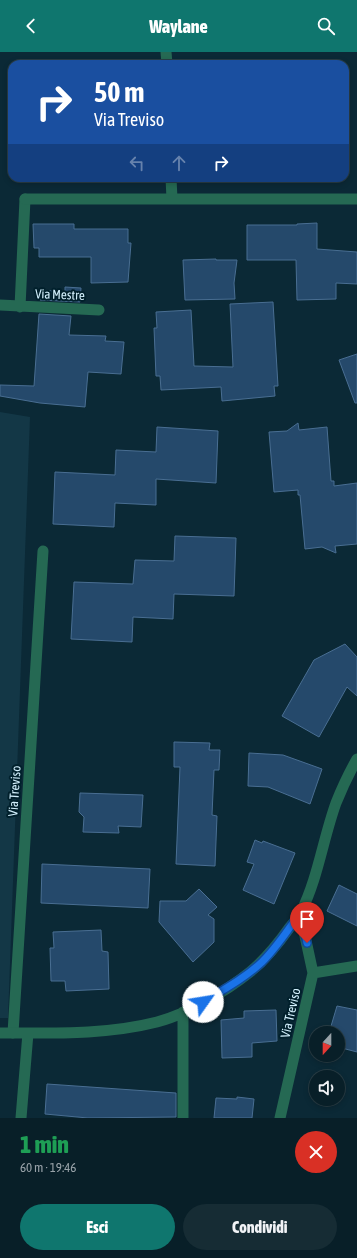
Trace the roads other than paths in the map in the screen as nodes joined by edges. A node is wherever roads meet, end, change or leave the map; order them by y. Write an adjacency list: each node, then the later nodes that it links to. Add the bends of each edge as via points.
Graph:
1 (171, 182): 2 (street)
2 (172, 199): 3 (street, Via Mestre); 5 (street, Via Mestre, via 25,199)
3 (357, 199)
4 (0, 305): 5 (street, Via Mestre)
5 (20, 307): 6 (street, Via Mestre)
6 (99, 310)
7 (43, 551): 14 (street, Via Treviso)
8 (357, 759): 9 (street, via 336,804)
9 (300, 913): 11 (street, Via Treviso); 12 (street, via 262,962 240,979)
10 (357, 966): 11 (street)
11 (313, 973): 18 (street, Via Treviso)
12 (183, 1012): 15 (street, via 158,1022 109,1030); 17 (street)
13 (0, 1033): 14 (street)
14 (13, 1033): 15 (street)
15 (28, 1033): 16 (street)
16 (21, 1118)
17 (183, 1118)
18 (280, 1118)

